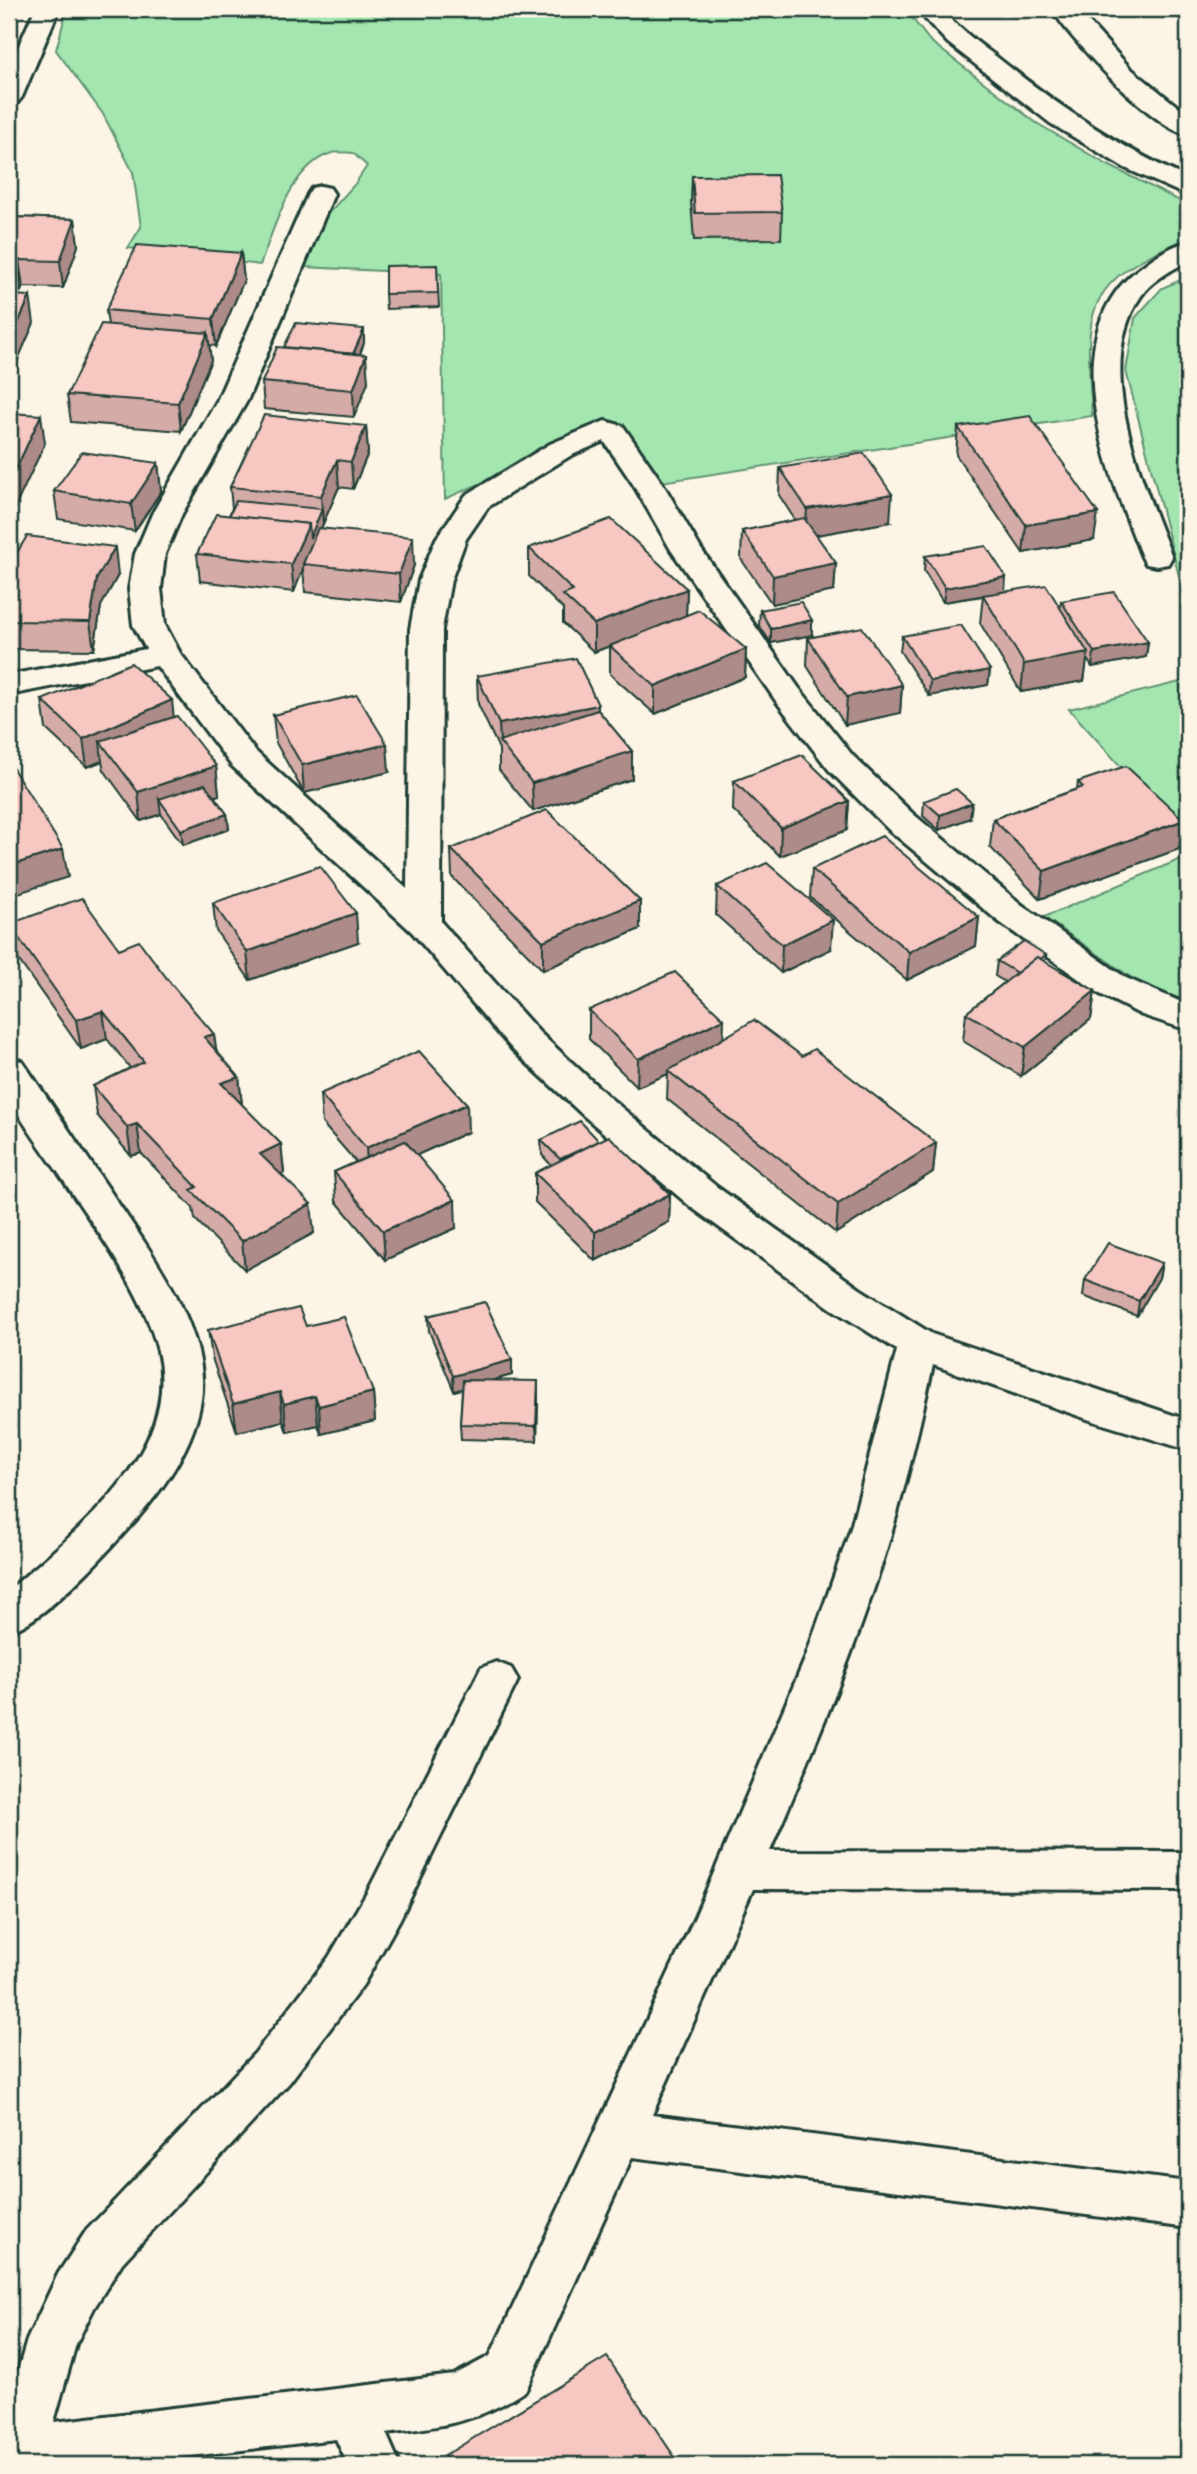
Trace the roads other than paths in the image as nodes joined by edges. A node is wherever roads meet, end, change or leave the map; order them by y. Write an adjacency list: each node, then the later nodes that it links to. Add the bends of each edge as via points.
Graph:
1 (47, 9): 4 (street)
2 (928, 9): 6 (street, via 960,41 1071,127 1116,155)
3 (1064, 9): 5 (street, via 1117,72)
4 (9, 97)
5 (1188, 127)
6 (1188, 188)
7 (321, 194): 10 (street, via 232,401 167,514 150,554 145,589 149,625)
8 (1188, 250): 9 (street, via 1166,261 1129,293 1110,334 1109,396 1123,466)
9 (1157, 556)
10 (165, 655): 11 (street); 12 (street, via 243,758)
11 (9, 685)
12 (424, 924): 13 (street, via 426,629 435,580 451,539 477,501 560,450 605,430 613,432 693,561 841,763 900,821 1010,913 1112,986); 15 (street, via 526,1041 608,1116 704,1197 846,1299)
13 (1188, 1017)
14 (9, 1070): 17 (street, via 126,1247 163,1312 181,1366 182,1398 173,1431 152,1470 125,1504)
15 (918, 1344): 16 (street); 19 (street, via 863,1557)
16 (1188, 1435)
17 (9, 1615)
18 (496, 1680): 24 (street, via 384,1905 346,1971 272,2068 104,2247 76,2291 52,2340)
19 (740, 1870): 20 (street); 21 (street)
20 (1188, 1871)
21 (621, 2133): 22 (street); 23 (street, via 508,2373 454,2400)
22 (1188, 2205)
23 (351, 2414): 24 (street); 25 (street)
24 (15, 2458)
25 (374, 2465)

